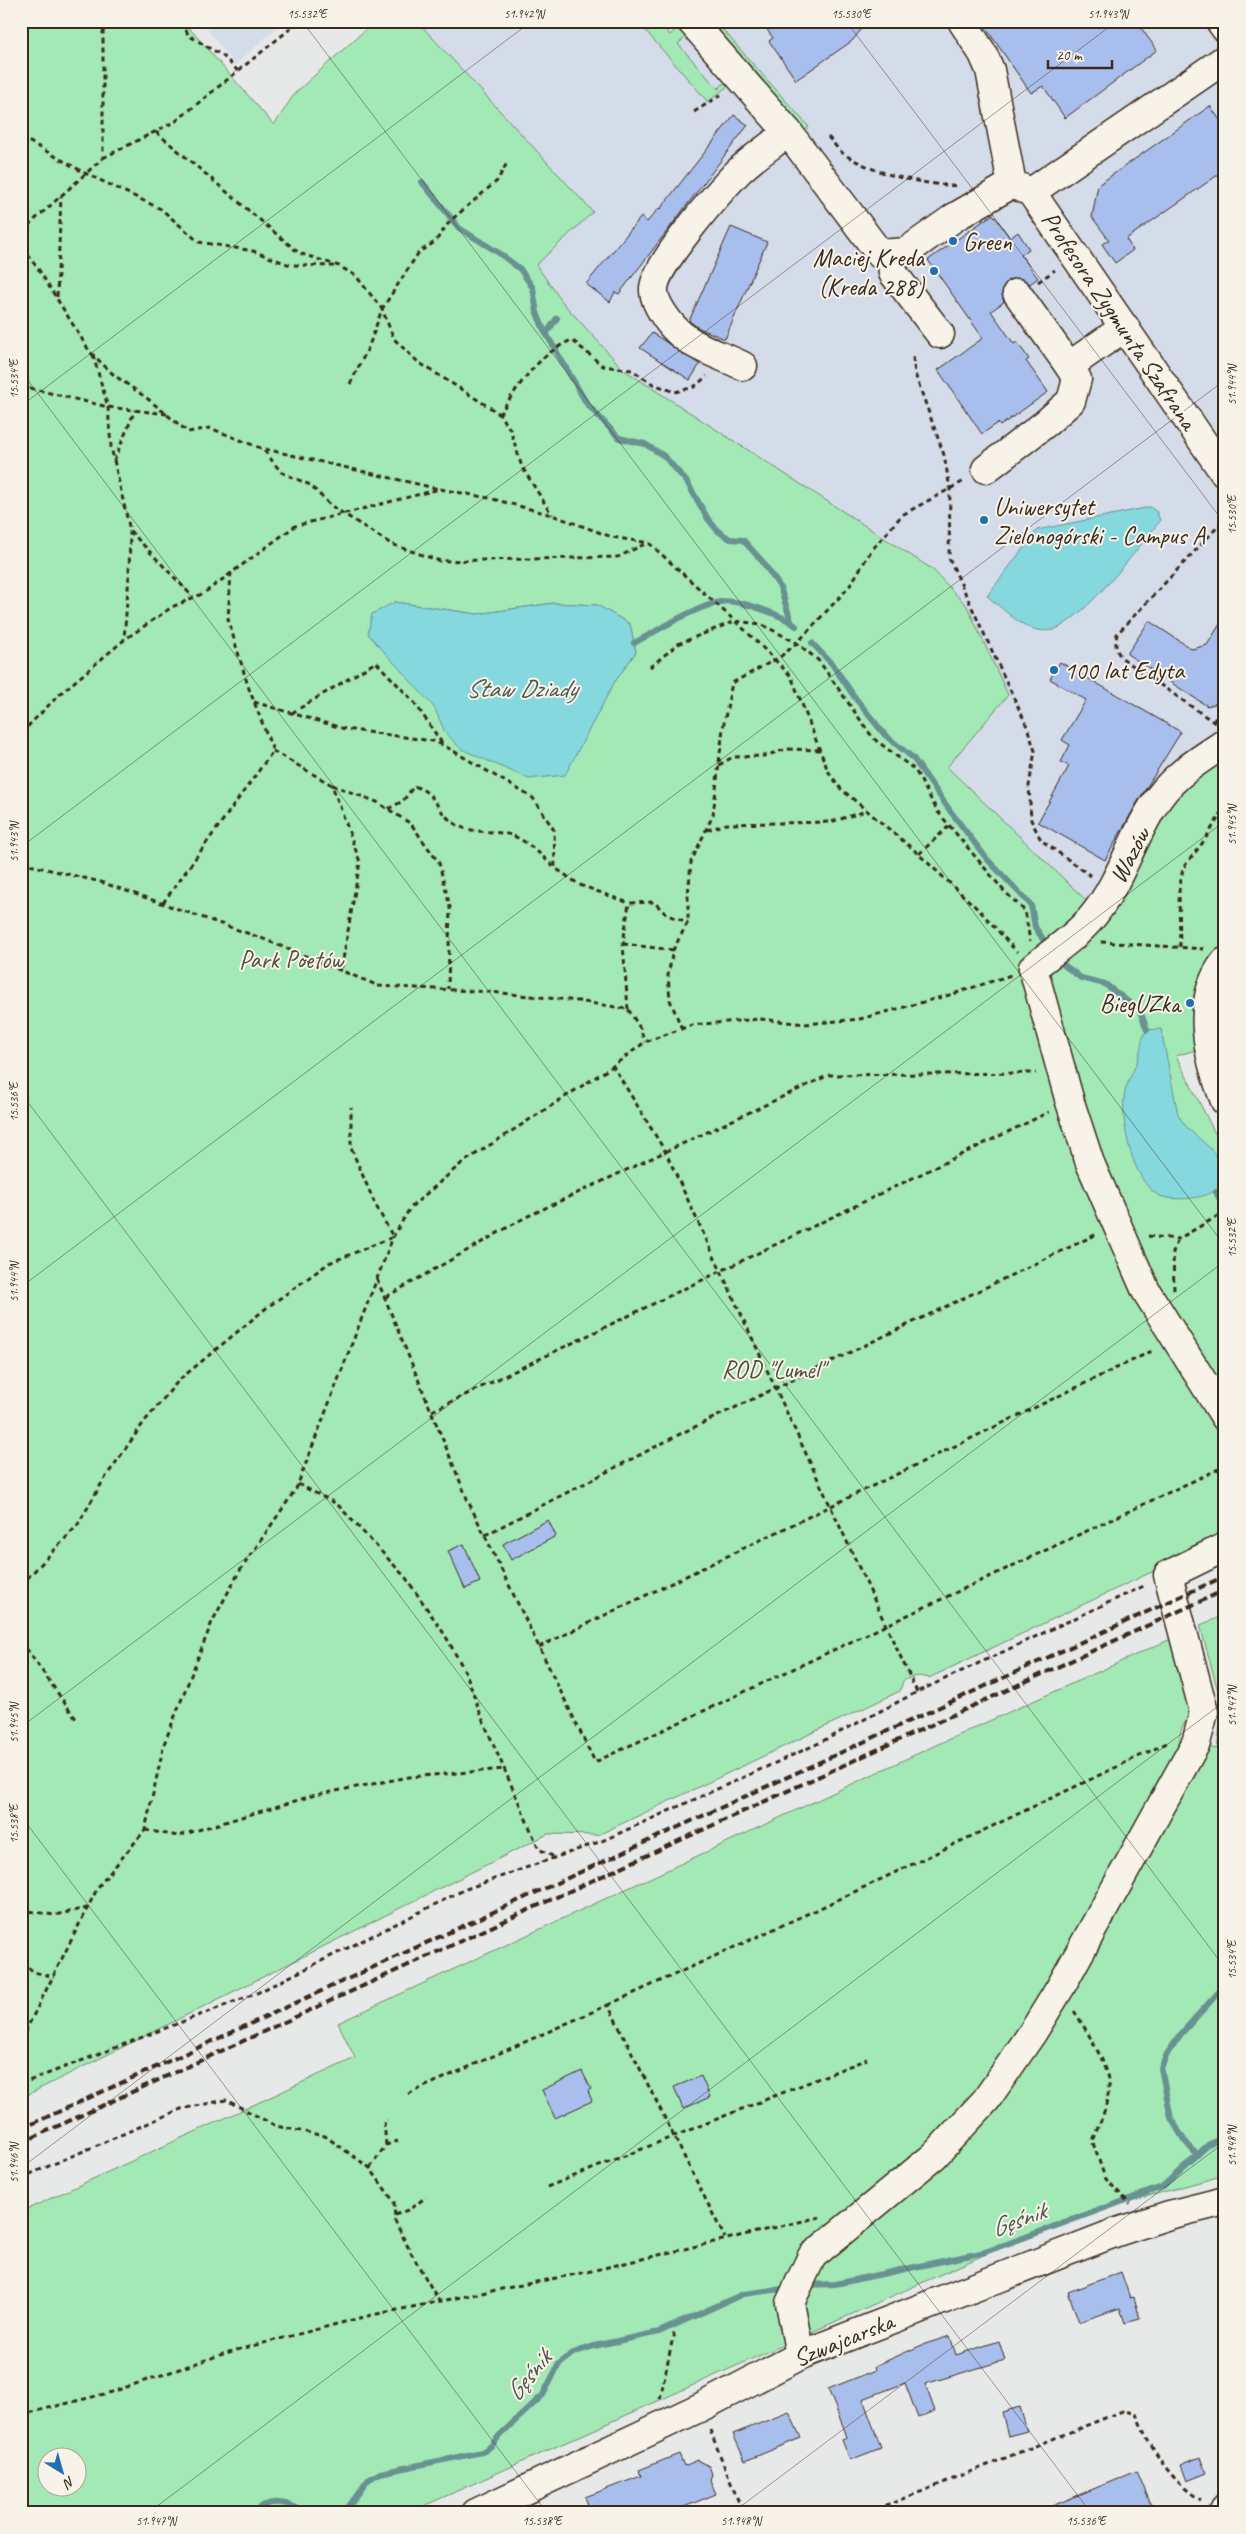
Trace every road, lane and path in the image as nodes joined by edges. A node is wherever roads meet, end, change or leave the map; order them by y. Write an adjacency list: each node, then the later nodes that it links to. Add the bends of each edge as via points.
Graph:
1 (105, 21): 16 (path)
2 (183, 21): 9 (path, via 188,34 223,56)
3 (300, 21): 9 (path)
4 (691, 21): 13 (street)
5 (962, 21): 20 (street, via 990,70)
6 (1220, 21): 7 (street)
7 (1225, 28)
8 (1225, 59): 20 (street, Profesora Zygmunta Szafrana)
9 (239, 72): 12 (path, via 176,121)
10 (720, 96): 11 (path)
11 (694, 112)
12 (156, 132): 16 (path); 25 (path, via 299,253)
13 (788, 132): 24 (street, via 880,254); 33 (street, via 736,174 665,261 654,288 658,304 670,323 696,347)
14 (21, 137): 18 (path)
15 (828, 137): 19 (path, via 843,153 878,170 914,181)
16 (103, 158): 18 (path)
17 (507, 163): 28 (path, via 497,181 450,221 435,242 419,252)
18 (84, 173): 21 (path); 25 (path, via 161,209 199,242 253,251 290,265)
19 (966, 186)
20 (1022, 188): 24 (street, Profesora Zygmunta Szafrana, via 955,216 906,252); 29 (street, Profesora Zygmunta Szafrana)
21 (61, 196): 22 (path); 27 (path)
22 (21, 232)
23 (21, 248): 27 (path)
24 (891, 255): 30 (street, via 893,273)
25 (339, 266): 28 (path, via 356,276)
26 (1017, 293): 34 (street)
27 (57, 299): 31 (path)
28 (382, 309): 35 (path, via 369,346); 40 (path, via 394,339 418,362)
29 (1125, 327): 34 (street); 44 (street, Profesora Zygmunta Szafrana)
30 (940, 334)
31 (93, 355): 37 (path); 39 (path, via 114,375)
32 (913, 356): 45 (path, via 915,374 944,455)
33 (735, 362): 40 (path, via 694,387 675,392 653,384 632,370 602,366 572,340 536,366 520,383)
34 (1069, 366): 43 (street, via 1077,379 1070,401 1046,424)
35 (350, 384)
36 (21, 386): 37 (path)
37 (108, 406): 38 (path); 42 (path)
38 (135, 410): 39 (path); 42 (path)
39 (167, 414): 41 (path, via 188,432 210,428)
40 (499, 415): 48 (path, via 510,429 522,468)
41 (263, 449): 46 (path); 47 (path, via 282,472 310,485 330,506)
42 (114, 460): 50 (path)
43 (986, 469): 45 (path)
44 (1225, 474)
45 (950, 488): 56 (path, via 902,516 871,551 849,587); 77 (path, via 950,558 1026,724 1035,751 1030,786 1031,820 1040,840)
46 (440, 489): 47 (path); 48 (path)
47 (344, 514): 51 (path, via 391,544 440,560 618,557); 52 (path, via 295,526)
48 (552, 515): 51 (path, via 612,538)
49 (1225, 519): 62 (path, via 1117,634 1115,642 1122,658)
50 (130, 531): 53 (path); 55 (path)
51 (649, 543): 54 (path)
52 (232, 572): 53 (path); 59 (path, via 228,619)
53 (193, 598): 55 (path, via 172,607)
54 (735, 621): 56 (path, via 761,624); 57 (path); 58 (path, via 678,644)
55 (124, 640): 63 (path, via 60,694)
56 (799, 642): 57 (path); 72 (path, via 819,661 873,738 915,770 938,812)
57 (774, 660): 65 (path, via 791,676); 67 (path, via 732,683)
58 (650, 666)
59 (254, 702): 61 (path); 66 (path)
60 (1225, 703): 62 (path)
61 (292, 713): 64 (path, via 345,729); 64 (path, via 376,662 414,702)
62 (1219, 730): 77 (street, Wazów, via 1160,797)
63 (21, 733)
64 (443, 745): 76 (path, via 533,798 554,830)
65 (820, 750): 67 (path, via 787,749 764,756 733,757); 71 (path, via 828,771 841,789)
66 (273, 751): 68 (path); 79 (path)
67 (719, 766): 73 (path, via 713,816)
68 (332, 785): 70 (path, via 377,802); 87 (path, via 360,862)
69 (1225, 807): 83 (path, via 1183,868 1179,892)
70 (388, 810): 76 (path, via 403,801 414,786 427,790 449,820 478,833 511,835 526,843); 88 (path, via 411,824 439,862 450,907)
71 (866, 811): 73 (path, via 831,822 771,821 727,824); 86 (path, via 914,850)
72 (950, 825): 74 (path); 86 (path, via 1004,891 1025,911)
73 (706, 830): 80 (path, via 692,862)
74 (919, 854)
75 (21, 863): 79 (path, via 101,882)
76 (555, 868): 78 (path, via 580,885)
77 (1110, 889): 81 (street, Wazów, via 1092,917)
78 (629, 903): 80 (path, via 654,902 667,915); 82 (path)
79 (163, 904): 87 (path)
80 (688, 922): 84 (path)
81 (1066, 943): 83 (path); 86 (street, Wazów)
82 (624, 944): 84 (path); 89 (path)
83 (1180, 946): 85 (path)
84 (673, 950): 90 (path, via 668,975 670,1000)
85 (1216, 956): 94 (street, via 1206,1016 1209,1044)
86 (1034, 960): 90 (path, via 953,994 860,1019 805,1024 760,1019 692,1025); 95 (street)
87 (342, 970): 88 (path, via 379,986)
88 (448, 989): 89 (path)
89 (628, 1009): 91 (path)
90 (682, 1029): 91 (path)
91 (645, 1042): 92 (path)
92 (613, 1066): 97 (path); 100 (path, via 462,1163 410,1208)
93 (1038, 1074): 97 (path, via 830,1075)
94 (1225, 1101)
95 (1070, 1102): 99 (street); 102 (path)
96 (351, 1107): 100 (path, via 351,1148)
97 (664, 1151): 102 (path); 104 (path, via 524,1218)
98 (1225, 1212): 101 (path)
99 (1112, 1233): 101 (path); 105 (street); 106 (path)
100 (393, 1237): 103 (path); 115 (path, via 329,1262 265,1309 179,1380 103,1481 77,1526)
101 (1178, 1239): 105 (path, via 1173,1252 1174,1298 1169,1311)
102 (721, 1271): 106 (path); 107 (path)
103 (377, 1278): 104 (path); 110 (path)
104 (386, 1298): 107 (path)
105 (1169, 1329): 108 (street); 111 (path)
106 (775, 1388): 111 (path); 112 (path)
107 (432, 1411): 112 (path)
108 (1225, 1417)
109 (1225, 1466): 116 (path)
110 (298, 1484): 122 (path, via 337,1504 406,1578 445,1635 466,1673); 123 (path, via 238,1572 212,1622 164,1744)
111 (830, 1505): 116 (path); 118 (path)
112 (485, 1535): 118 (path)
113 (1225, 1547): 114 (street)
114 (1168, 1575): 119 (path); 120 (street)
115 (21, 1585)
116 (886, 1625): 118 (path, via 595,1762); 119 (path)
117 (21, 1642): 121 (path)
118 (539, 1647)
119 (917, 1692): 124 (path, via 815,1745 602,1841)
120 (1210, 1715): 129 (street); 130 (path, via 833,1902)
121 (76, 1719)
122 (504, 1769): 123 (path, via 409,1777 315,1795 178,1836); 124 (path, via 539,1849)
123 (145, 1830): 125 (path, via 98,1887)
124 (556, 1858): 133 (path, via 466,1889 257,1993)
125 (88, 1908): 126 (path, via 55,1915); 128 (path)
126 (21, 1910)
127 (21, 1962): 128 (path, via 34,1972)
128 (54, 1978): 131 (path)
129 (1060, 1988): 144 (path, via 1084,2026 1109,2079 1100,2125 1092,2140 1105,2178); 150 (street, via 986,2100 934,2156 812,2256 790,2303 798,2345)
130 (608, 2005): 134 (path); 136 (path)
131 (21, 2040)
132 (867, 2058): 136 (path)
133 (21, 2084)
134 (408, 2094)
135 (387, 2120): 138 (path, via 384,2122)
136 (674, 2138): 141 (path); 147 (path)
137 (398, 2141): 138 (path)
138 (386, 2146): 139 (path)
139 (370, 2168): 140 (path, via 325,2136 276,2126 226,2100 181,2110); 145 (path, via 394,2202)
140 (21, 2178)
141 (547, 2187)
142 (426, 2197): 145 (path)
143 (1225, 2202): 150 (street, Szwajcarska, via 1117,2232)
144 (1134, 2207)
145 (395, 2215): 148 (path, via 410,2253)
146 (824, 2217): 147 (path)
147 (725, 2238): 148 (path, via 591,2271)
148 (439, 2301): 153 (path, via 372,2314 229,2352 112,2392)
149 (674, 2332): 151 (path)
150 (803, 2354): 152 (street, Szwajcarska)
151 (662, 2392)
152 (701, 2407): 155 (street, Szwajcarska); 156 (path)
153 (21, 2415)
154 (1223, 2510): 157 (path, via 1200,2500 1175,2481 1152,2447 1136,2413 1125,2410)
155 (476, 2513)
156 (743, 2513)
157 (868, 2513)

